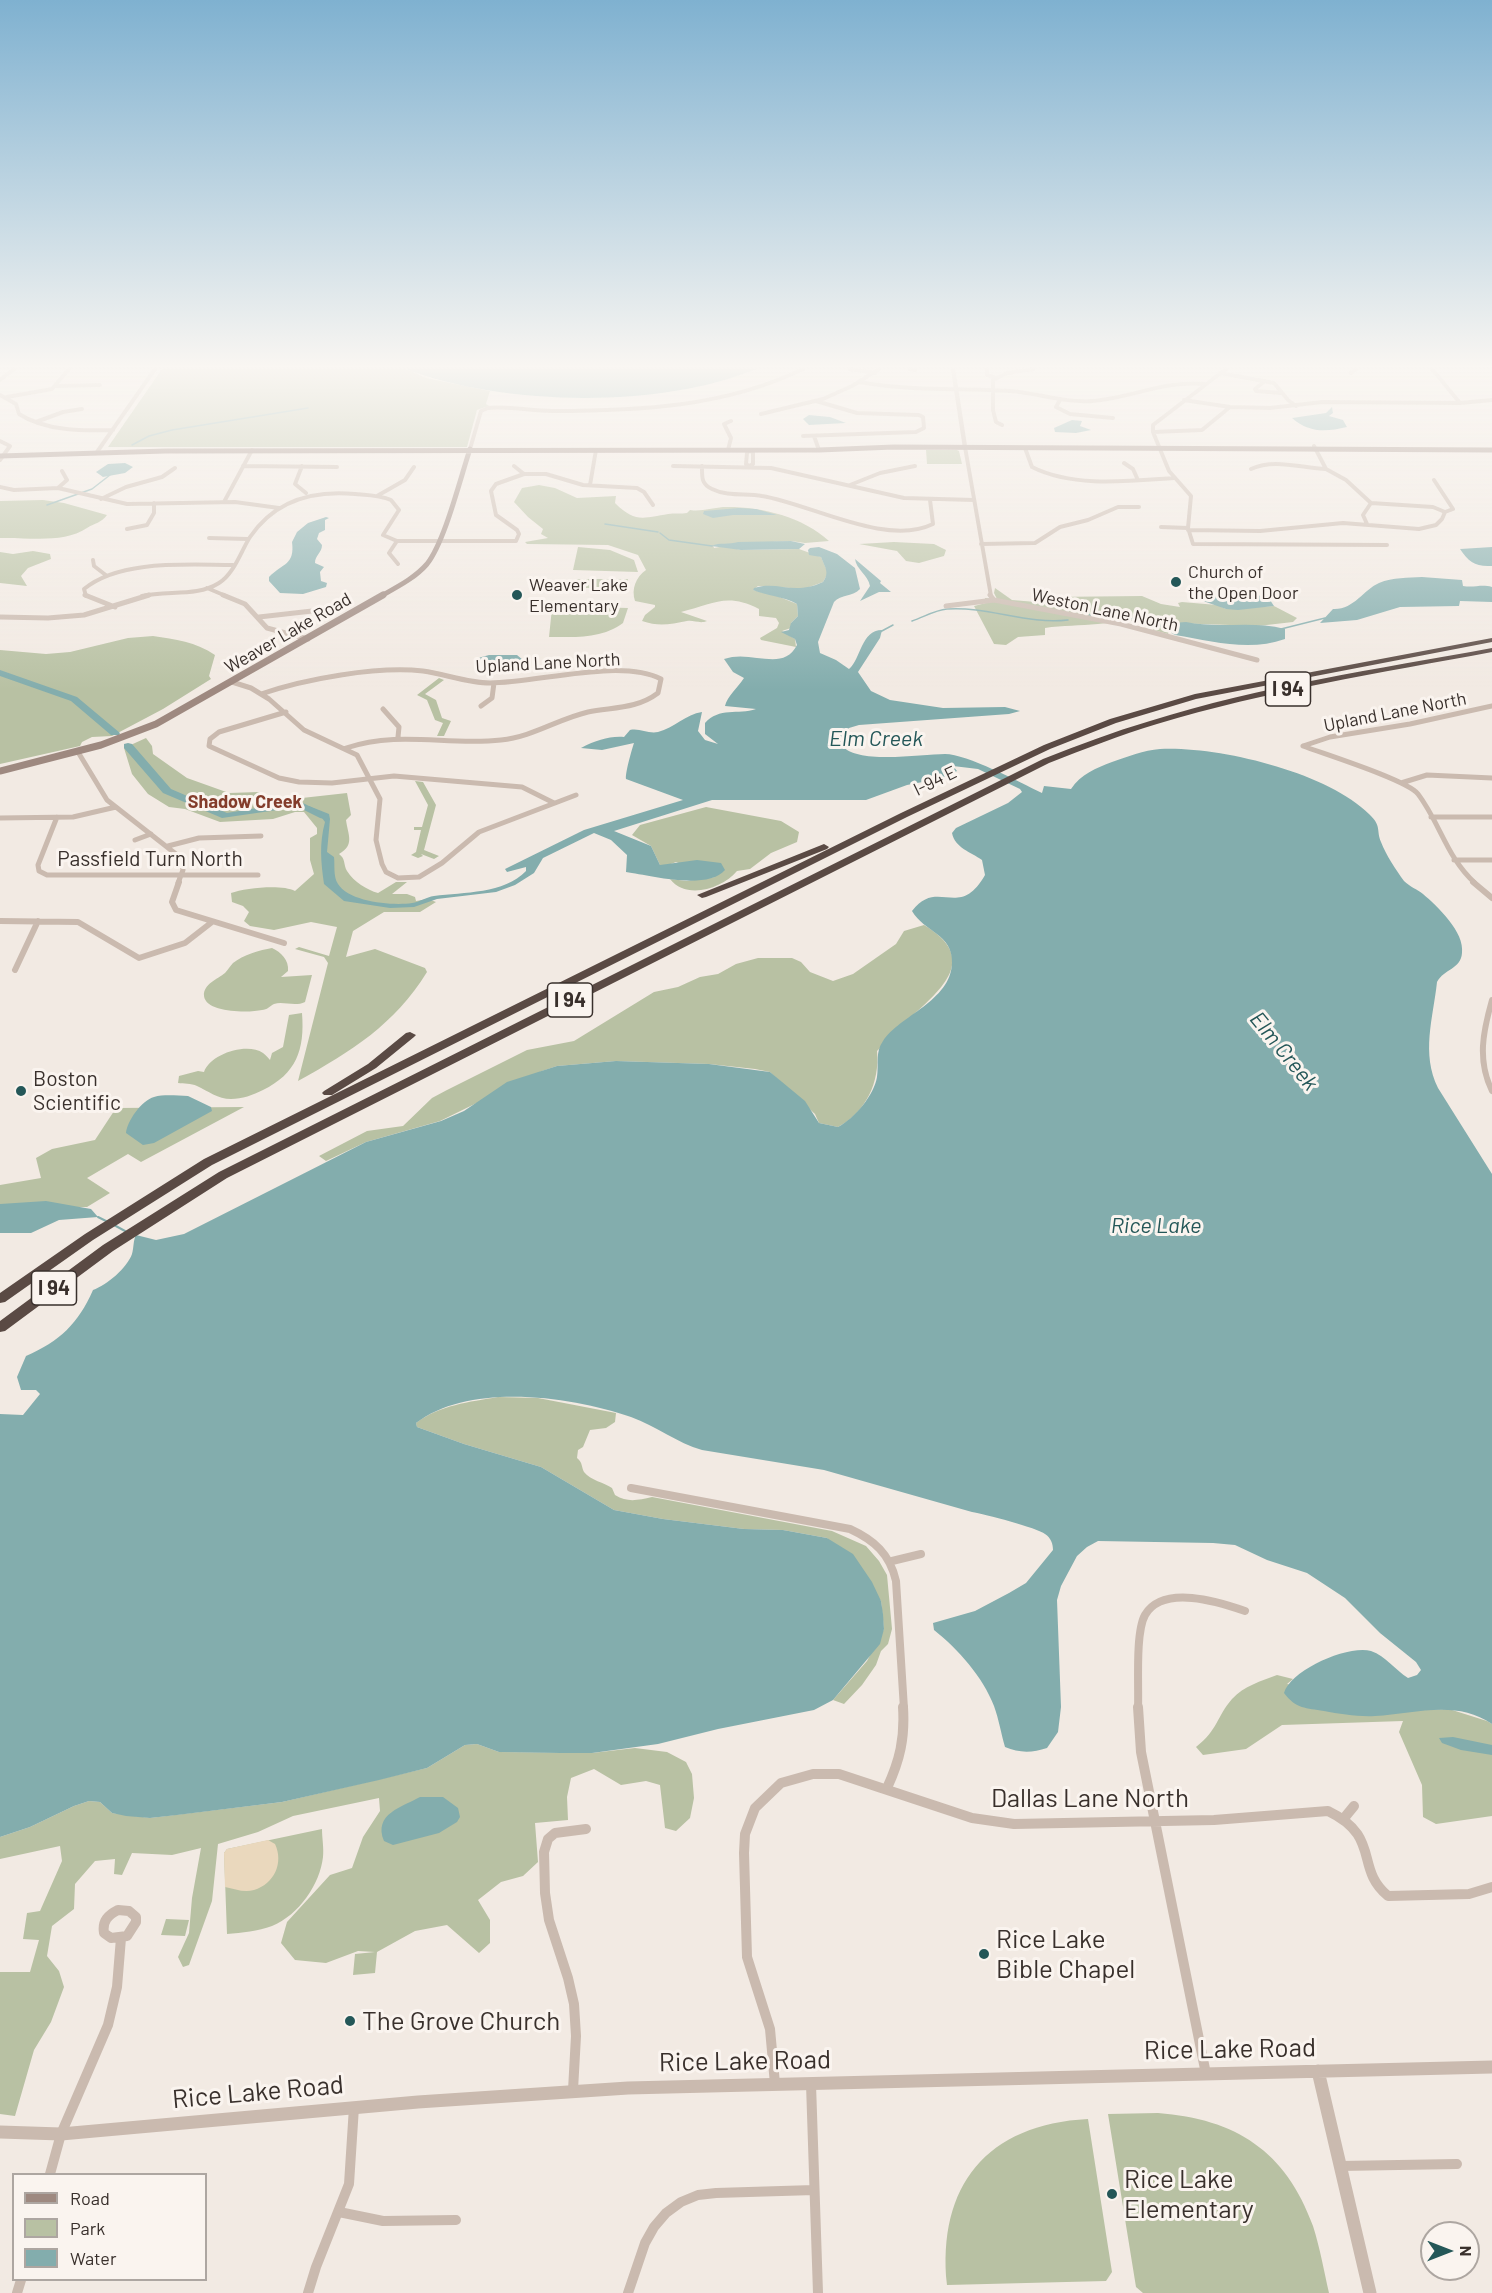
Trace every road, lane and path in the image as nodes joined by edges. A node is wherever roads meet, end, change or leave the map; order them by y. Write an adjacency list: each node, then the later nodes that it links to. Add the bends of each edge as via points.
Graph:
1 (64, 476): 22 (street, via 66,480)
2 (163, 476): 25 (street)
3 (238, 476): 28 (street)
4 (298, 476): 23 (street, via 295,484)
5 (408, 476): 24 (street)
6 (461, 476): 42 (main road, Weaver Lake Road)
7 (517, 476): 42 (street, via 500,481 491,490 496,515 517,530 516,541)
8 (554, 476): 19 (street)
9 (592, 476): 19 (street)
10 (702, 476): 26 (street, via 712,490 788,502 874,528 930,528)
11 (813, 476): 20 (street)
12 (870, 476): 20 (street)
13 (970, 476): 27 (street)
14 (1059, 476): 16 (street)
15 (1339, 476): 30 (street)
16 (1137, 478): 17 (street)
17 (1174, 478): 37 (street, via 1191,496)
18 (1434, 480): 34 (street, via 1453,508)
19 (590, 485): 31 (street, via 637,488)
20 (850, 485): 26 (street, via 895,497)
21 (0, 487): 22 (street)
22 (58, 488): 25 (street)
23 (306, 493): 24 (street, via 335,491); 33 (street)
24 (377, 496): 41 (street, via 399,507 383,535)
25 (101, 499): 29 (street, via 127,504)
26 (930, 500): 27 (street)
27 (974, 500): 43 (street)
28 (224, 502): 29 (street); 33 (street)
29 (154, 503): 38 (street, via 154,513 147,525)
30 (1371, 503): 34 (street, via 1433,507); 35 (street, via 1363,515)
31 (653, 505)
32 (1139, 507): 43 (street, via 1118,507 1068,524 1035,543)
33 (279, 508): 40 (street)
34 (1445, 512): 35 (street, via 1438,523 1424,528)
35 (1366, 524): 37 (street, via 1307,525 1269,531)
36 (1161, 527): 37 (street)
37 (1188, 529): 44 (street, via 1192,544)
38 (127, 530)
39 (209, 538): 40 (street)
40 (248, 539): 47 (street)
41 (397, 541): 42 (street); 46 (street, via 389,553)
42 (440, 541): 57 (main road, Weaver Lake Road, via 430,561 411,578)
43 (981, 544): 50 (street, via 989,593)
44 (1387, 545)
45 (93, 560): 48 (street, via 94,566)
46 (398, 564)
47 (233, 565): 48 (street, via 161,567); 49 (street, via 223,580)
48 (107, 576): 52 (street, via 91,582 84,593)
49 (207, 588): 52 (street, via 143,596); 55 (street, via 245,604)
50 (994, 600): 51 (street, Weston Lane North); 59 (street, Weston Lane North, via 1121,624)
51 (946, 606)
52 (115, 607): 54 (street, via 74,617)
53 (321, 610): 55 (street)
54 (0, 617)
55 (259, 617): 57 (street, via 270,629)
56 (1492, 638): 77 (highway, I-94 E / I 94, via 1244,686 1163,706 1071,736)
57 (308, 639): 61 (main road, Weaver Lake Road)
58 (1492, 650): 103 (highway, I 94, via 1206,706 1125,730 1032,768 223,1175 108,1248)
59 (1257, 660)
60 (494, 683): 62 (street, Upland Lane North, via 421,671 366,672); 63 (street, via 492,699); 67 (street, Upland Lane North, via 587,672 649,673 660,677 660,691 642,703 580,714 516,737 482,741)
61 (229, 684): 62 (street); 69 (main road, Weaver Lake Road, via 156,724)
62 (258, 693): 66 (street)
63 (481, 706)
64 (1492, 706): 73 (street, Upland Lane North, via 1338,735 1303,746)
65 (383, 709): 67 (street, via 399,727)
66 (286, 712): 68 (street, via 304,730); 71 (street, via 219,732 210,739 209,746 289,780 324,784)
67 (398, 737): 68 (street, via 371,739)
68 (346, 748): 71 (street, via 361,759)
69 (78, 752): 70 (main road, Weaver Lake Road); 76 (street, via 99,789)
70 (0, 771)
71 (369, 778): 75 (street, via 400,776 514,786 529,789); 75 (street, via 380,799 376,840 382,864 390,874 406,879 432,869 478,832)
72 (1492, 778): 73 (street, via 1427,775)
73 (1401, 783): 78 (street, via 1417,792)
74 (576, 795): 75 (street)
75 (554, 803)
76 (116, 807): 81 (street); 82 (street)
77 (904, 815): 90 (highway); 101 (highway, I 94)
78 (1431, 817): 79 (street); 86 (street)
79 (1492, 817)
80 (0, 818): 81 (street)
81 (57, 818): 89 (street, Passfield Turn North, via 38,865 42,873 59,877)
82 (151, 834): 84 (street); 85 (street)
83 (261, 836): 85 (street, via 199,838)
84 (135, 840)
85 (168, 846): 89 (street, via 183,863)
86 (1454, 860): 87 (street); 91 (street)
87 (1492, 860)
88 (258, 875): 89 (street, Passfield Turn North)
89 (181, 876): 94 (street, via 172,897 173,906 181,913)
90 (702, 895)
91 (1492, 898)
92 (0, 921): 93 (street)
93 (38, 921): 94 (street, via 85,924 139,958 185,943); 96 (street)
94 (212, 922): 95 (street)
95 (284, 943)
96 (15, 970)
97 (1492, 1000): 98 (street)
98 (1489, 1031): 100 (street, via 1481,1057)
99 (410, 1035): 101 (highway, via 354,1078)
100 (1492, 1091)
101 (208, 1162): 102 (highway, I 94)
102 (0, 1297)
103 (0, 1329)
104 (631, 1488): 106 (street, via 850,1529 871,1539)
105 (921, 1554): 106 (street)
106 (892, 1561): 108 (street, via 905,1724 899,1763)
107 (1245, 1611): 111 (street, via 1222,1603 1179,1598 1158,1602 1144,1614 1140,1632 1138,1727)
108 (887, 1788): 111 (street, Dallas Lane North, via 972,1818 1001,1824); 118 (street, Dallas Lane North, via 826,1773 791,1779 772,1789 754,1808 745,1834 744,1920 747,1957 770,2029)
109 (1354, 1806): 110 (street)
110 (1345, 1817): 111 (street, Dallas Lane North, via 1317,1810 1214,1820); 113 (street, via 1363,1838 1376,1886 1388,1896 1455,1895)
111 (1153, 1821): 117 (street)
112 (586, 1829): 120 (street, via 559,1831 550,1836 544,1862 549,1921 574,2002)
113 (1492, 1887)
114 (121, 1938): 123 (street, via 117,1987 108,2025)
115 (1492, 2067): 116 (street, Rice Lake Road)
116 (1318, 2071): 117 (street, Rice Lake Road); 125 (street)
117 (1206, 2074): 119 (street, Rice Lake Road)
118 (775, 2084): 119 (street, Rice Lake Road); 120 (street, Rice Lake Road)
119 (811, 2084): 127 (street)
120 (573, 2090): 121 (street, Rice Lake Road)
121 (354, 2107): 123 (street, Rice Lake Road); 128 (street, via 351,2168)
122 (0, 2132): 123 (street, Rice Lake Road)
123 (61, 2134): 126 (street)
124 (1457, 2164): 125 (street)
125 (1340, 2166): 133 (street)
126 (51, 2173)
127 (814, 2190): 131 (street, via 716,2193 681,2202 654,2227); 132 (street)
128 (339, 2212): 129 (street, via 394,2222); 130 (street, via 313,2267)
129 (456, 2220)
130 (308, 2293)
131 (628, 2293)
132 (818, 2293)
133 (1370, 2293)

